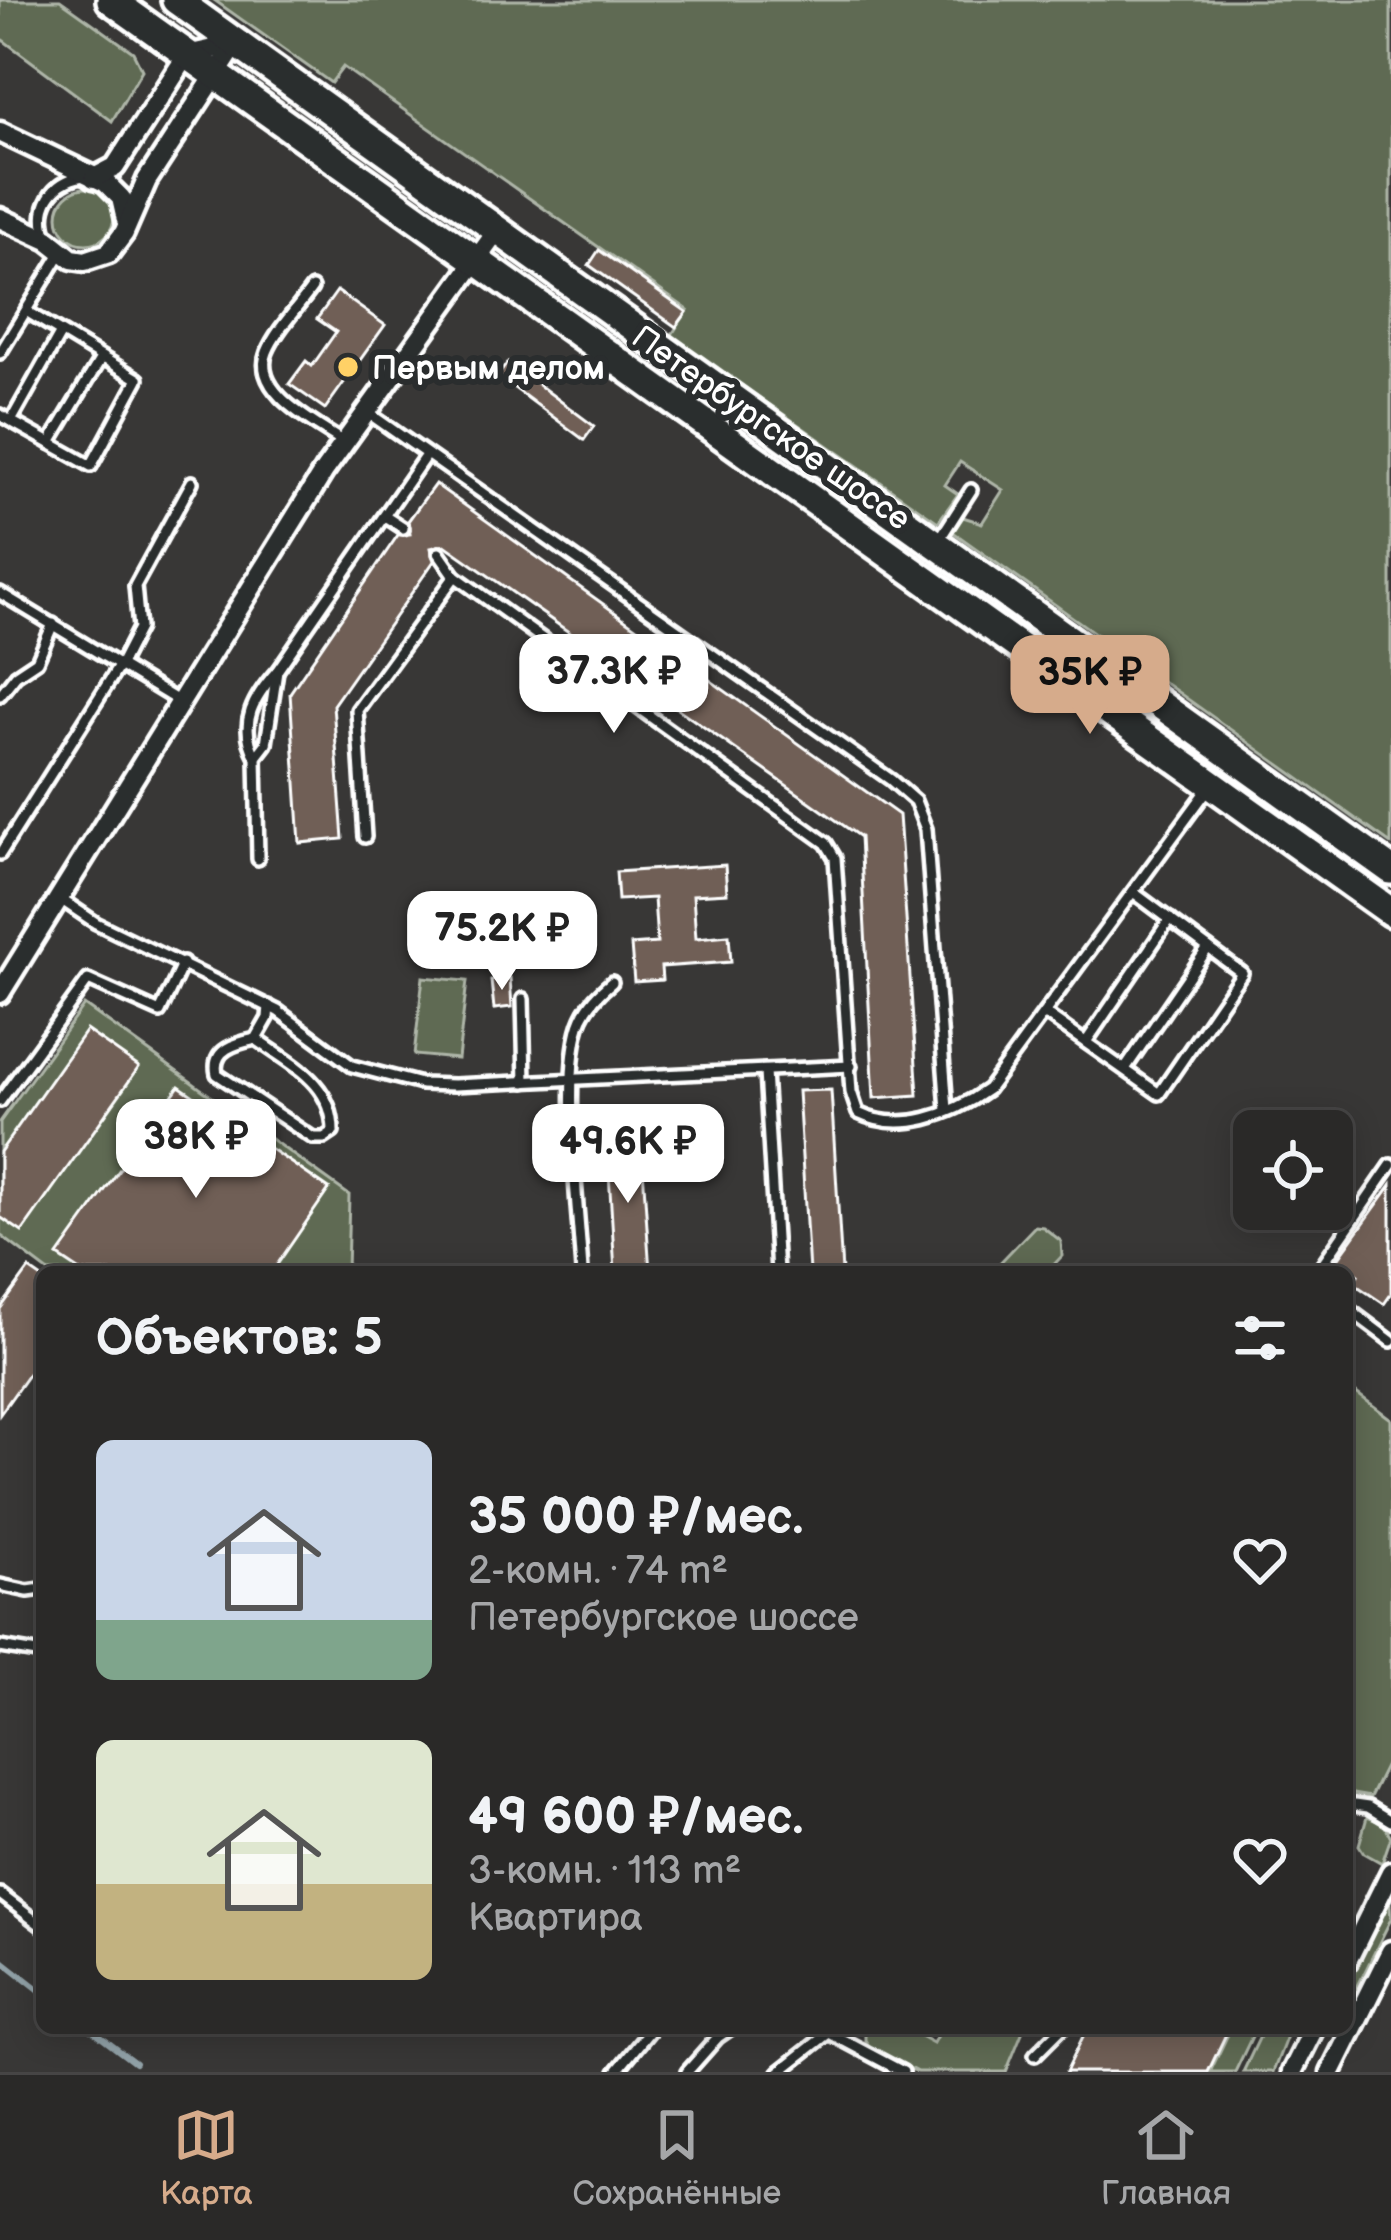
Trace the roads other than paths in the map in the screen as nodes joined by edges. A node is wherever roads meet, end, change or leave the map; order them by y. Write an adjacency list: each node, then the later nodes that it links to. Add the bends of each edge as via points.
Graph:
1 (111, 0): 4 (main road, Петербургское шоссе)
2 (176, 0): 3 (main road, Петербургское шоссе)
3 (236, 44): 4 (street); 5 (street); 10 (main road, Петербургское шоссе)
4 (187, 55): 5 (main road, Петербургское шоссе); 7 (street, via 116,167)
5 (216, 76): 9 (street); 12 (main road, Петербургское шоссе)
6 (0, 132): 7 (street)
7 (94, 178): 9 (street, via 121,198); 11 (lane, via 70,179 50,194 42,217)
8 (0, 218): 11 (street)
9 (126, 220): 11 (street, via 109,253 85,261)
10 (497, 231): 12 (street); 28 (main road, Петербургское шоссе)
11 (54, 247): 14 (lane)
12 (475, 261): 18 (street); 38 (main road, Петербургское шоссе)
13 (312, 288): 21 (lane, via 267,353 264,372 271,390)
14 (26, 311): 15 (lane); 16 (lane)
15 (60, 334): 17 (lane); 20 (lane)
16 (0, 353)
17 (100, 358): 22 (lane); 22 (lane, via 138,379 91,466)
18 (365, 411): 21 (street); 23 (lane)
19 (0, 415): 20 (lane)
20 (11, 421): 22 (lane)
21 (343, 442): 36 (street)
22 (50, 443)
23 (426, 455): 26 (lane); 62 (lane, via 915,801 926,829)
24 (192, 482): 33 (lane, via 135,586 139,628)
25 (971, 490): 28 (lane)
26 (386, 517): 27 (lane); 34 (lane)
27 (403, 528)
28 (936, 544): 42 (main road, Петербургское шоссе)
29 (439, 553): 30 (lane)
30 (455, 576): 39 (lane, via 357,710); 56 (lane, via 826,843 835,858)
31 (0, 593): 32 (lane)
32 (53, 624): 33 (lane); 35 (lane, via 37,661)
33 (121, 663): 36 (lane); 40 (lane)
34 (277, 671): 37 (lane, via 266,744); 37 (lane, via 254,696 247,742)
35 (0, 695)
36 (180, 702): 44 (street)
37 (256, 757): 41 (lane)
38 (1211, 784): 43 (lane); 45 (main road, Петербургское шоссе)
39 (365, 838)
40 (0, 854)
41 (258, 859)
42 (1391, 870)
43 (1133, 892): 46 (lane); 53 (lane)
44 (59, 898): 48 (lane); 50 (street)
45 (1391, 912)
46 (1170, 919): 47 (lane); 55 (lane)
47 (1208, 947): 57 (lane); 57 (lane, via 1242,973 1159,1094)
48 (183, 963): 52 (lane); 61 (lane, via 160,1012 88,980)
49 (611, 982): 59 (lane, via 581,1019)
50 (0, 993)
51 (523, 999): 60 (lane)
52 (269, 1006): 54 (lane); 60 (lane, via 352,1066 393,1079)
53 (1044, 1013): 55 (lane); 62 (lane, via 988,1089)
54 (256, 1040): 54 (lane, via 220,1054 217,1074 314,1138 333,1132 319,1085)
55 (1086, 1042): 57 (lane)
56 (851, 1066): 58 (lane); 62 (lane, via 858,1113 877,1122)
57 (1125, 1069)
58 (765, 1072): 59 (lane); 65 (lane)
59 (572, 1081): 60 (lane); 64 (lane)
60 (525, 1082)
61 (0, 1101)
62 (947, 1111)
63 (1391, 1165): 66 (lane)
64 (582, 1266)
65 (777, 1266)
66 (1321, 1266)
67 (1353, 1312): 68 (lane)
68 (1391, 1341)
69 (0, 1585): 70 (lane)
70 (36, 1590)
71 (0, 1646): 72 (lane)
72 (36, 1653)
73 (1353, 1805): 74 (lane)
74 (1391, 1821)
75 (1391, 1872): 78 (street)
76 (0, 1894): 77 (lane)
77 (36, 1921)
78 (1353, 1948)
79 (1391, 1951): 80 (street)
80 (1353, 2028)
81 (647, 2034): 89 (lane)
82 (712, 2034): 90 (lane)
83 (821, 2034): 91 (lane)
84 (836, 2034): 92 (lane)
85 (1056, 2034): 88 (lane)
86 (1311, 2034): 93 (street)
87 (1350, 2034): 94 (street)
88 (1035, 2055)
89 (616, 2072)
90 (687, 2072)
91 (779, 2072)
92 (903, 2072)
93 (1292, 2072)
94 (1331, 2072)

